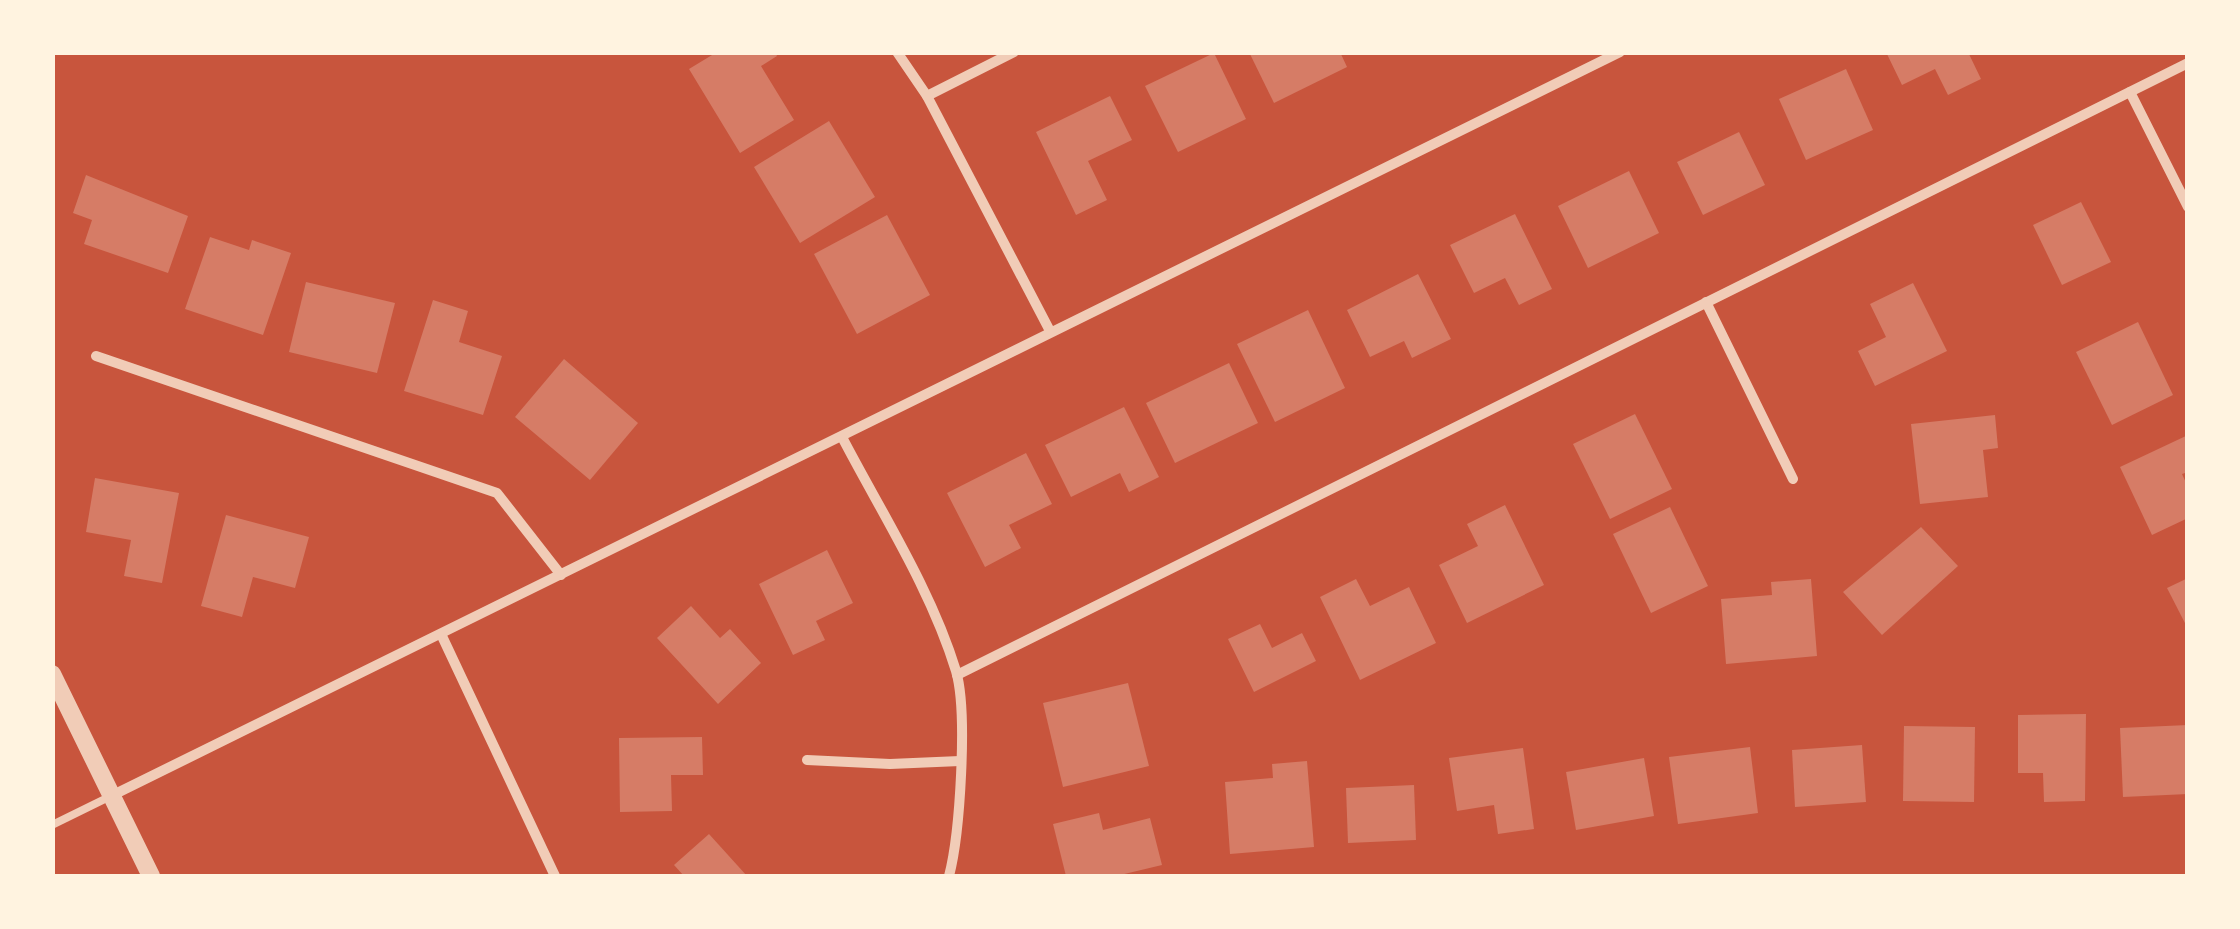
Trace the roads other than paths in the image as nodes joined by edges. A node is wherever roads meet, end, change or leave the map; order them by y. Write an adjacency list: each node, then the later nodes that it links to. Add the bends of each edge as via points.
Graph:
1 (898, 52): 6 (street)
2 (1014, 52): 6 (street)
3 (1620, 52): 9 (street)
4 (2188, 63): 5 (street)
5 (2130, 92): 7 (street); 8 (street)
6 (927, 96): 9 (street)
7 (2188, 207)
8 (1706, 302): 12 (street); 16 (street)
9 (1050, 331): 11 (street)
10 (96, 356): 13 (street, via 497,493)
11 (842, 437): 13 (street); 16 (street, via 938,623)
12 (1793, 479)
13 (561, 575): 14 (street)
14 (441, 634): 19 (street); 22 (street)
15 (52, 674): 19 (street)
16 (957, 675): 18 (street)
17 (807, 760): 18 (street)
18 (960, 761): 23 (street)
19 (110, 797): 20 (lane); 21 (street)
20 (52, 825)
21 (152, 876)
22 (555, 876)
23 (949, 876)

